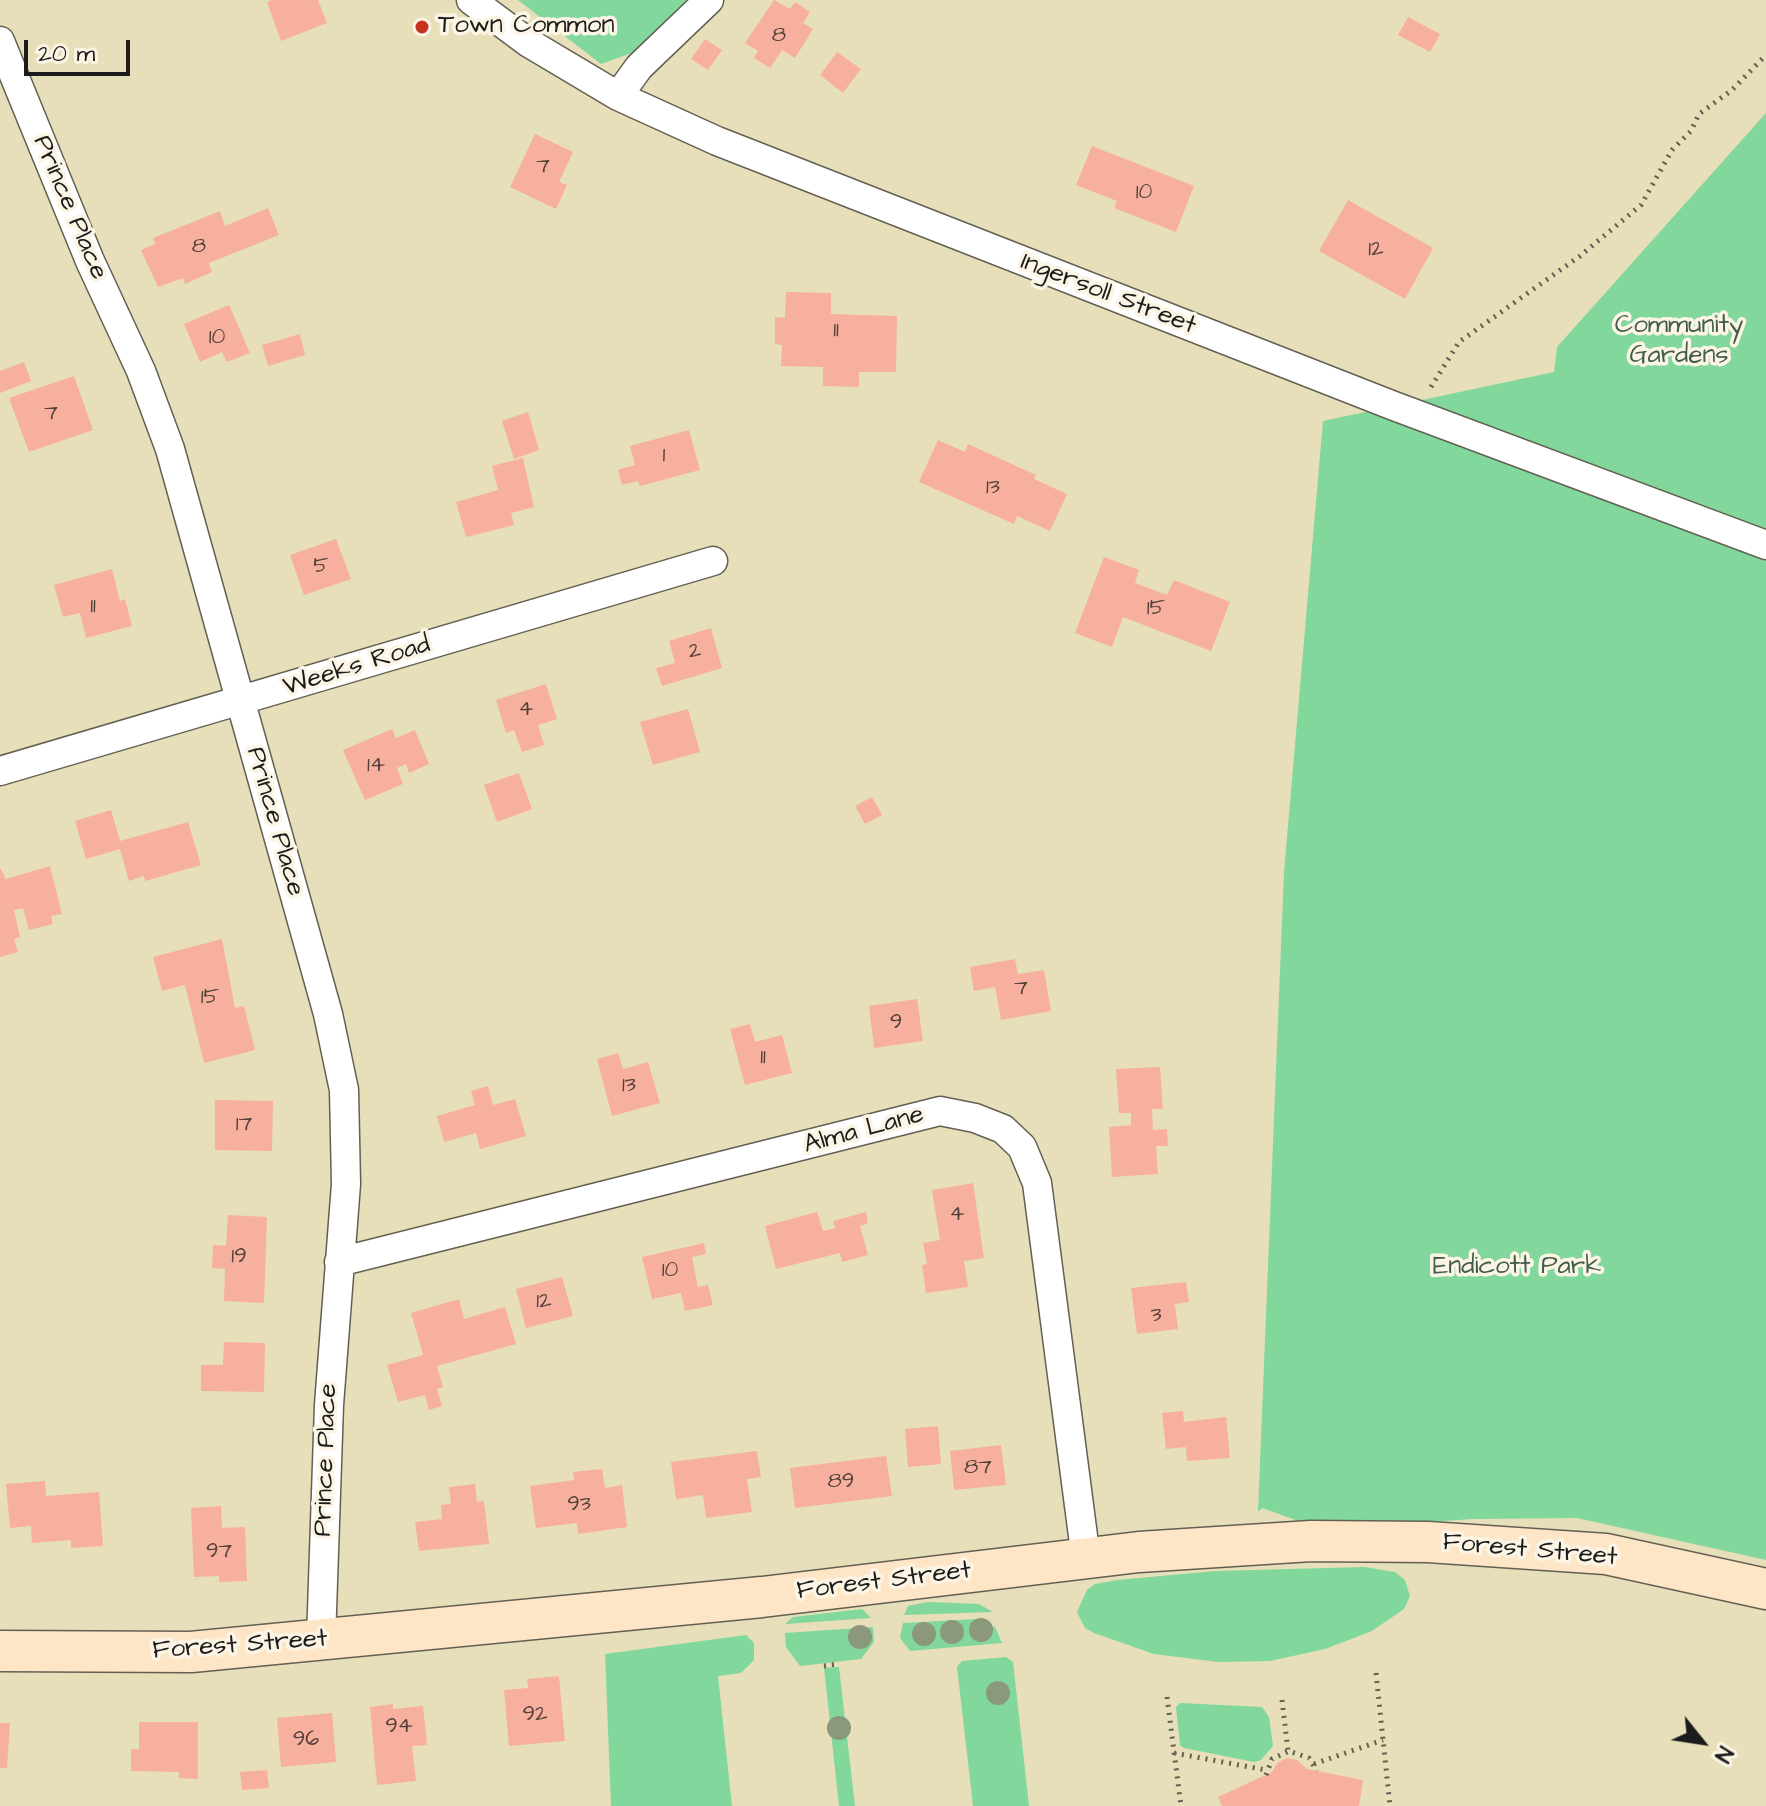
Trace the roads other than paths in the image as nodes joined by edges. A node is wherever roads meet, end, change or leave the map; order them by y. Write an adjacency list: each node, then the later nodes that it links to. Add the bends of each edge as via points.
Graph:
1 (471, 0): 4 (street, Ingersoll Street, via 529,43)
2 (709, 0): 4 (street, via 639,67)
3 (0, 41): 7 (street, Prince Place, via 170,449)
4 (618, 96): 5 (street, Ingersoll Street, via 717,141 1414,414)
5 (1766, 545)
6 (713, 561): 7 (street, Weeks Road)
7 (240, 702): 8 (street, Weeks Road); 9 (street, Prince Place, via 328,1014 344,1090 346,1184)
8 (0, 771)
9 (339, 1262): 10 (street, Alma Lane, via 940,1111 1003,1129 1022,1147 1037,1183); 12 (street, Prince Place)
10 (1086, 1559): 11 (street, Forest Street, via 1260,1544 1428,1542 1606,1554); 12 (street, Forest Street)
11 (1766, 1589)
12 (321, 1640): 13 (street, Forest Street, via 191,1652)
13 (0, 1651)

